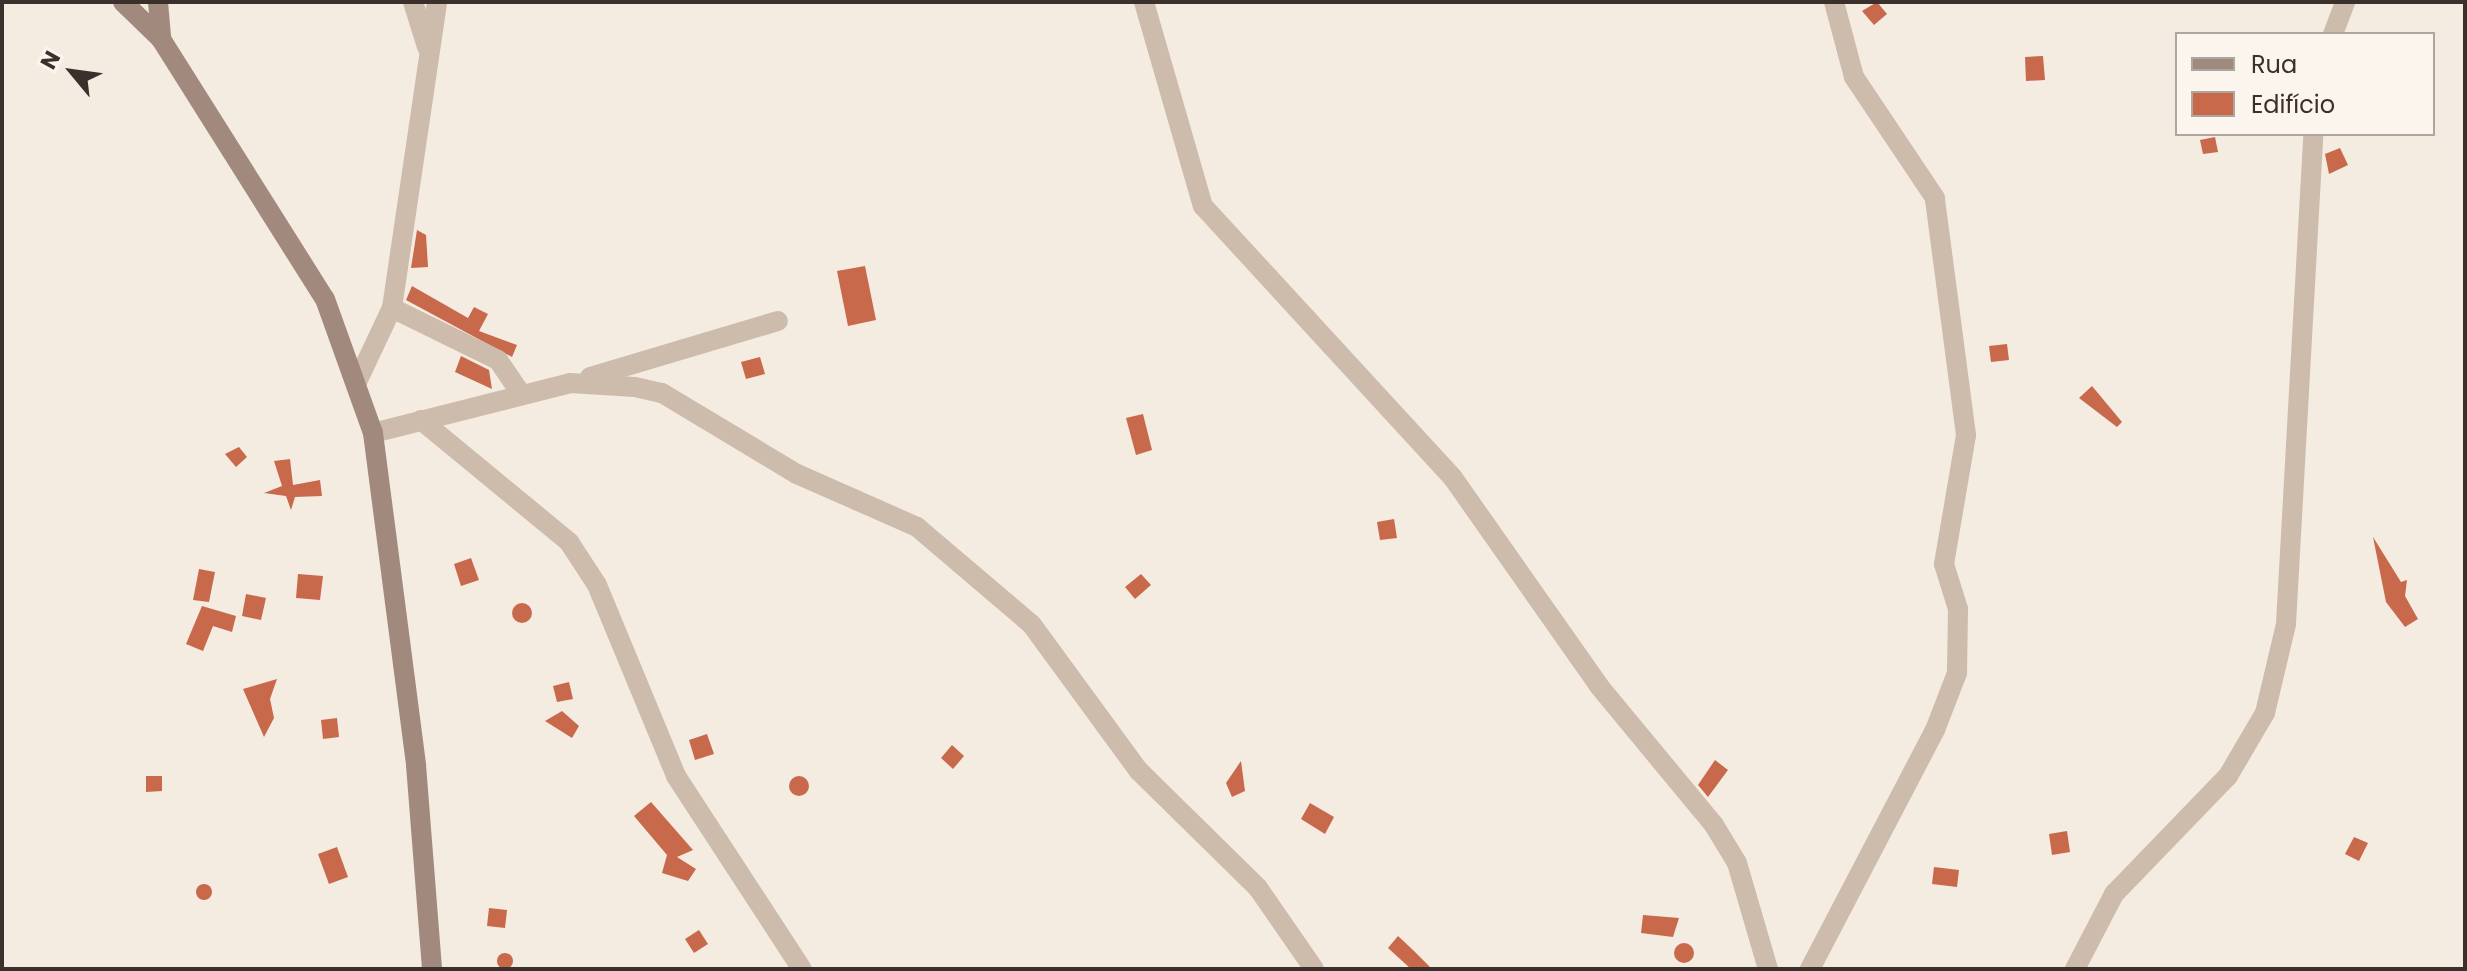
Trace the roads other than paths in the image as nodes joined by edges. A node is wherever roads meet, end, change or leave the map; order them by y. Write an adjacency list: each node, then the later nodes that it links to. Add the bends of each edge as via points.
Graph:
1 (123, 2): 9 (street)
2 (158, 2): 9 (street)
3 (413, 2): 10 (street)
4 (437, 2): 10 (street)
5 (1144, 2): 22 (street, via 1203,206 1453,478 1599,686 1714,825 1737,863)
6 (1834, 2): 23 (street, via 1854,77 1935,198 1966,435 1944,564 1958,609 1957,673 1935,730)
7 (2345, 2): 8 (street)
8 (2334, 32)
9 (161, 39): 15 (street, via 325,299)
10 (429, 50): 12 (street)
11 (2313, 136): 24 (street, via 2286,624 2265,713 2228,776 2114,894)
12 (392, 308): 15 (street); 16 (street, via 498,360)
13 (778, 321): 14 (street)
14 (570, 383): 16 (street); 21 (street, via 662,393 786,468 917,527 965,561 1032,625 1138,770 1258,888)
15 (356, 384): 18 (street)
16 (521, 394): 17 (street)
17 (421, 420): 18 (street); 20 (street, via 569,542 597,585 676,776)
18 (373, 433): 19 (street, via 416,765)
19 (432, 969)
20 (802, 969)
21 (1314, 969)
22 (1768, 969)
23 (1810, 969)
24 (2075, 969)

